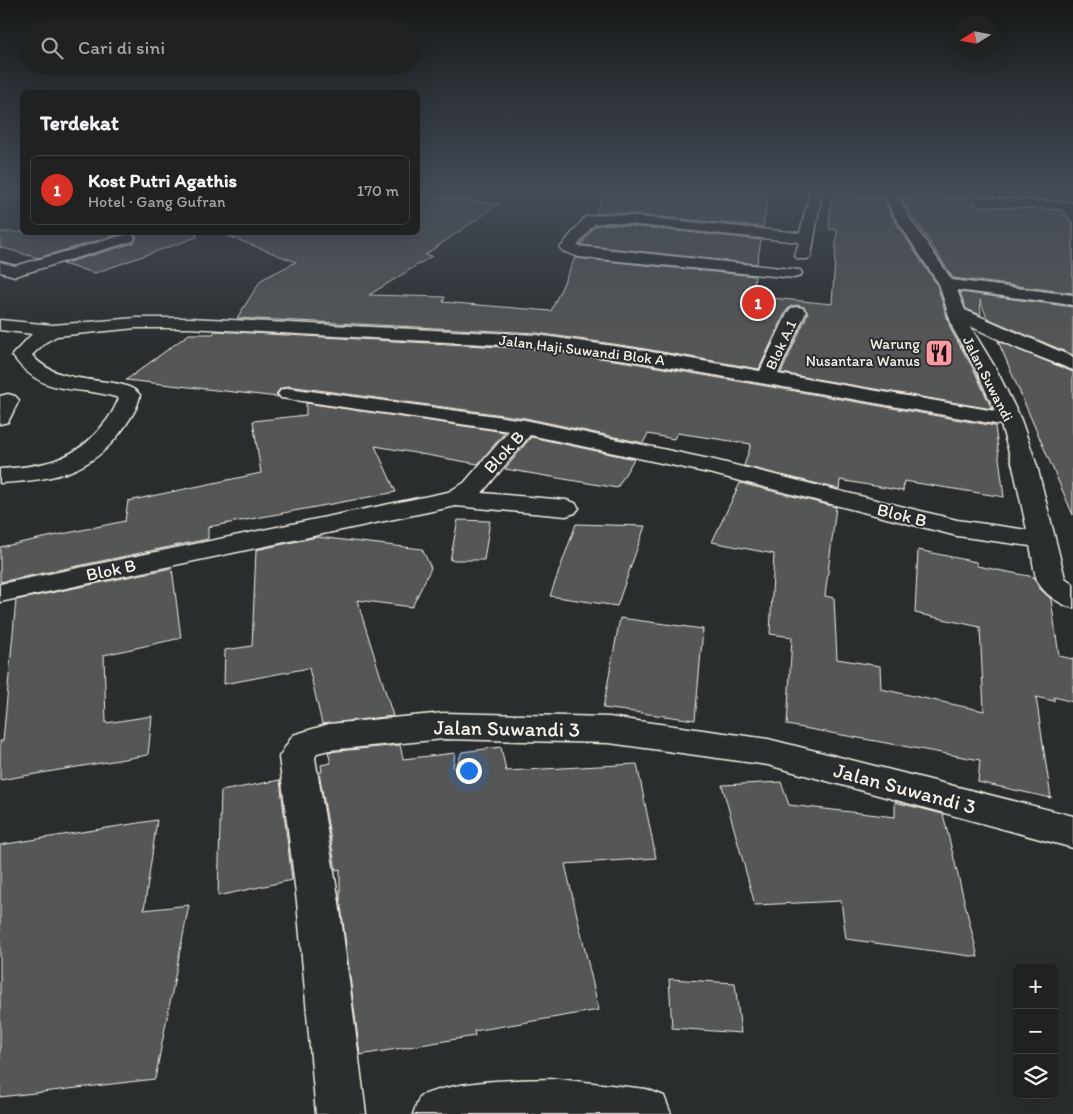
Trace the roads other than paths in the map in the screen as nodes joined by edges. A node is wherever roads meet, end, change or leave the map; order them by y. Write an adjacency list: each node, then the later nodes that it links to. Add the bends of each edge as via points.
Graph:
1 (108, 244): 5 (street, via 15,271)
2 (571, 244): 6 (street, via 568,248 579,252)
3 (805, 244): 6 (street)
4 (920, 244): 7 (street, Jalan Suwandi)
5 (0, 267)
6 (794, 273): 8 (street)
7 (947, 284): 9 (street); 11 (street, Jalan Suwandi)
8 (793, 291)
9 (1073, 300)
10 (797, 312): 15 (street, Blok A.1)
11 (956, 312): 14 (street); 17 (street, Jalan Suwandi)
12 (0, 325): 13 (street, Jalan Haji Suwandi Blok A)
13 (53, 330): 15 (street, Jalan Haji Suwandi Blok A, via 136,323 190,323 537,341); 19 (street, via 39,338 22,355 27,364 48,379 118,390 130,396 129,403 105,441 85,457 60,468)
14 (1073, 364)
15 (766, 378): 17 (street, Jalan Haji Suwandi Blok A)
16 (288, 394): 18 (street)
17 (1010, 420): 22 (street, Jalan Suwandi)
18 (524, 427): 20 (street, Blok B, via 474,488); 22 (street, Blok B, via 714,467 957,528)
19 (0, 476)
20 (456, 498): 21 (street); 24 (street, Blok B)
21 (566, 508)
22 (1044, 540): 23 (street, Jalan Suwandi)
23 (1062, 590)
24 (0, 593)
25 (1073, 832): 26 (street, Jalan Suwandi 3, via 768,752 609,730 444,726 328,737 305,744 297,757 318,902)
26 (341, 1114)
27 (438, 1114): 28 (street, via 499,1105 558,1104)
28 (646, 1114)

